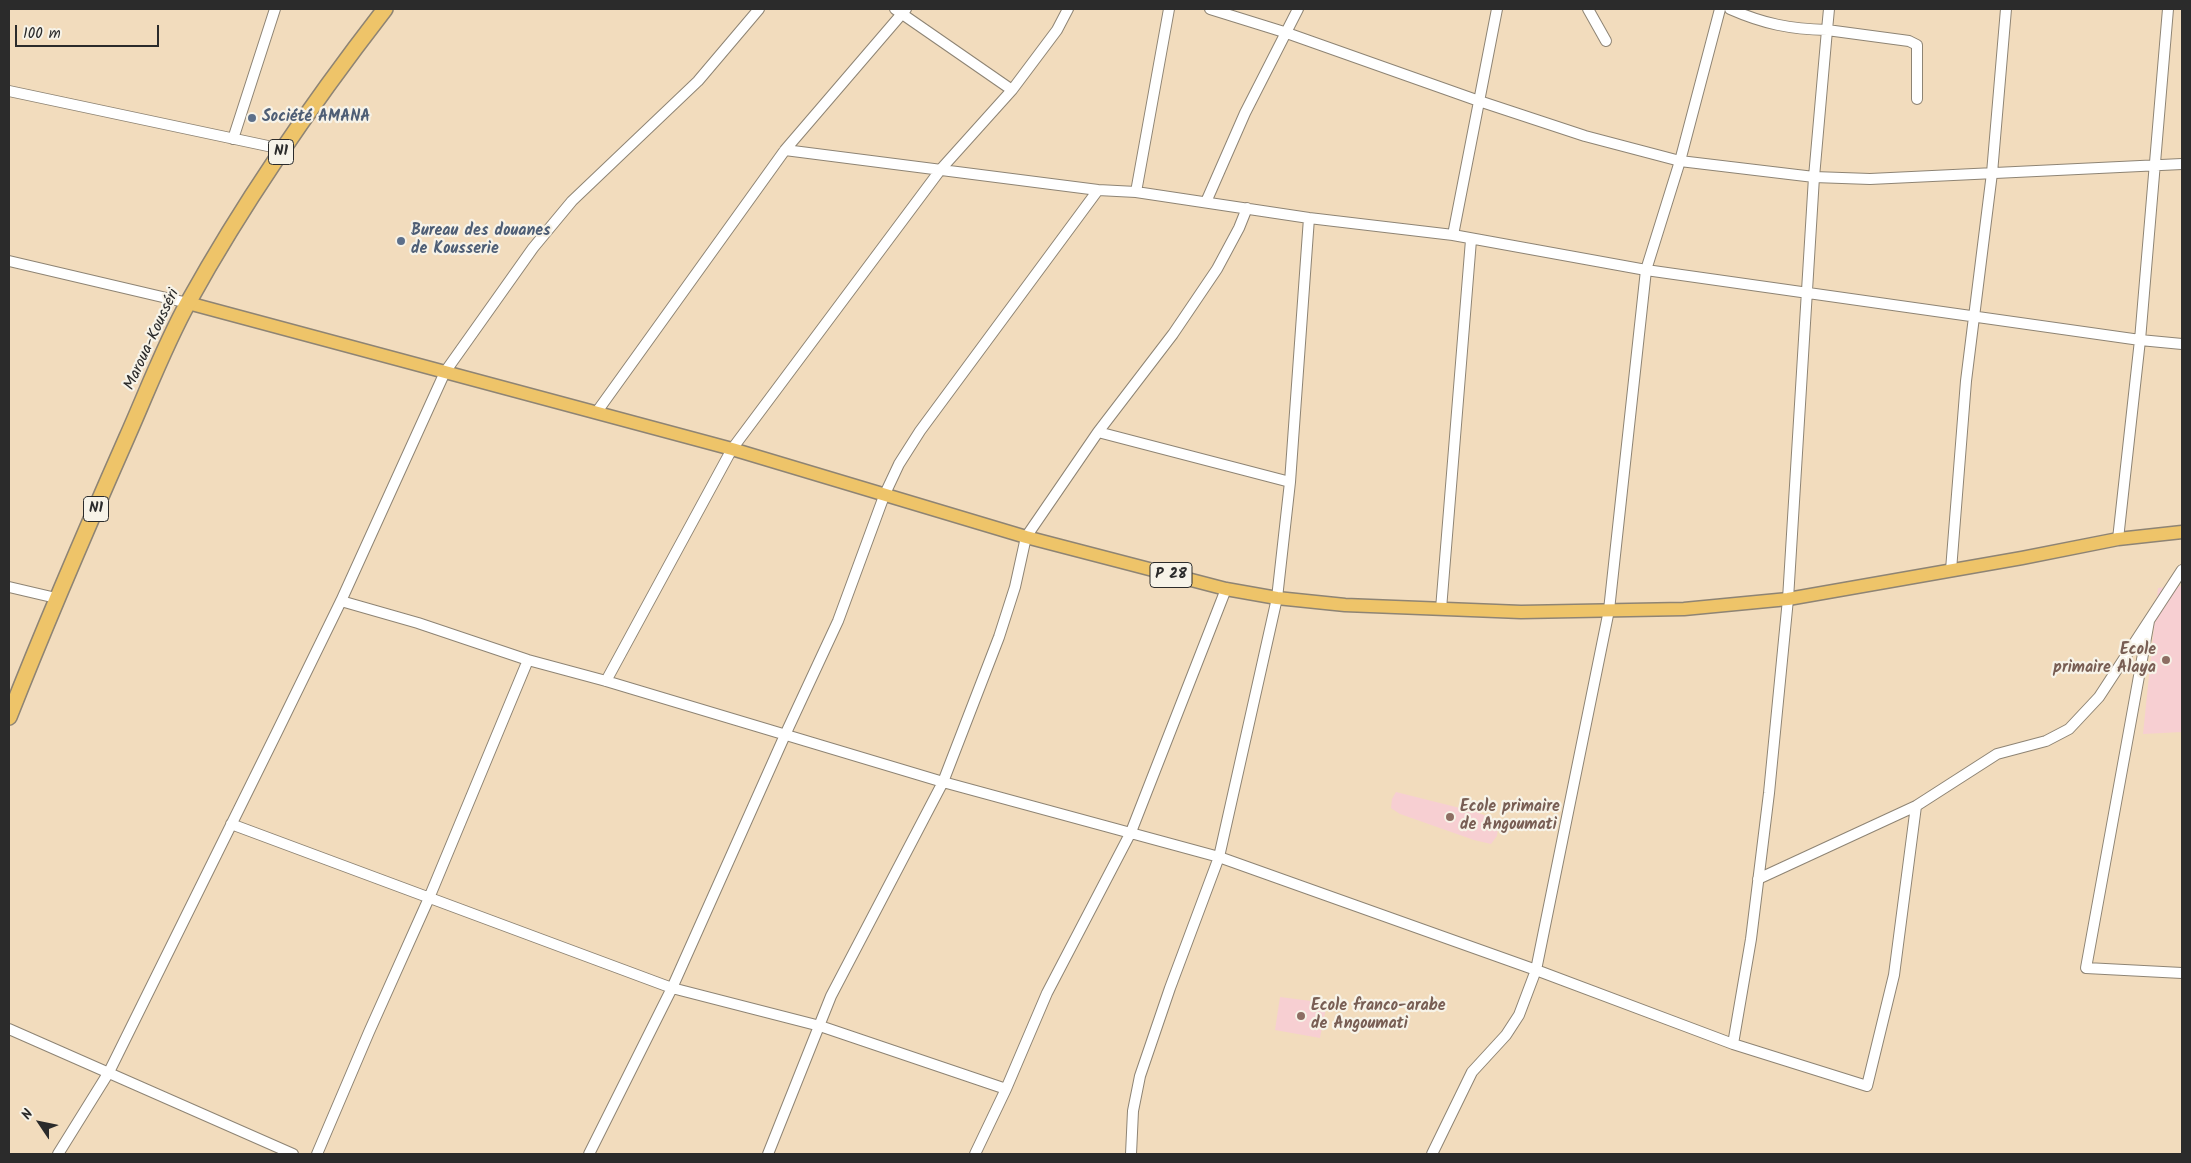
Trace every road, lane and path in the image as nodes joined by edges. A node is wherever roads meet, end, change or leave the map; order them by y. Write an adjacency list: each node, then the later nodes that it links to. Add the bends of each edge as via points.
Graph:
1 (275, 9): 23 (street)
2 (385, 9): 24 (highway, Maroua-Kousséri / N1)
3 (759, 9): 46 (street, via 698,81 572,201)
4 (1068, 9): 19 (street)
5 (1169, 9): 33 (street)
6 (1210, 9): 17 (street)
7 (1298, 9): 17 (street)
8 (1497, 9): 22 (street)
9 (1588, 9): 18 (street)
10 (1720, 9): 26 (street)
11 (1730, 9): 16 (street, via 1778,26)
12 (1829, 9): 16 (street)
13 (2006, 9): 30 (street)
14 (2168, 9): 27 (street)
15 (901, 11): 19 (street); 25 (street)
16 (1827, 30): 21 (street, via 1909,41 1917,45); 31 (street)
17 (1284, 32): 22 (street); 34 (street)
18 (1606, 41)
19 (1012, 90): 29 (street)
20 (9, 91): 23 (street)
21 (1916, 99)
22 (1479, 102): 26 (street, via 1585,136); 37 (street)
23 (234, 138): 24 (street)
24 (282, 149): 42 (highway, Maroua-Kousséri / N1)
25 (785, 150): 29 (street); 47 (street)
26 (1680, 161): 31 (street); 40 (street)
27 (2155, 164): 28 (street); 30 (street); 44 (street)
28 (2182, 164)
29 (941, 169): 32 (street); 49 (street)
30 (1992, 173): 31 (street, via 1870,179); 43 (street)
31 (1814, 178): 41 (street)
32 (1098, 190): 33 (street); 51 (street, via 920,431)
33 (1136, 192): 34 (street)
34 (1206, 202): 35 (street)
35 (1247, 208): 36 (street); 48 (street, via 1212,277)
36 (1310, 218): 37 (street); 50 (street)
37 (1453, 236): 38 (street)
38 (1471, 240): 40 (street); 63 (street)
39 (9, 261): 42 (street)
40 (1646, 270): 41 (street); 64 (street)
41 (1806, 292): 43 (street); 61 (street)
42 (188, 303): 46 (main road, P 28); 59 (highway, Maroua-Kousséri / N1)
43 (1974, 315): 44 (street); 55 (street)
44 (2140, 340): 45 (street); 54 (street)
45 (2182, 344)
46 (445, 372): 47 (main road, P 28); 62 (street)
47 (596, 413): 49 (main road, P 28)
48 (1098, 432): 50 (street); 53 (street)
49 (732, 449): 51 (main road, P 28); 67 (street)
50 (1290, 482): 60 (street)
51 (884, 496): 53 (main road, P 28); 69 (street, via 838,621)
52 (2182, 532): 54 (main road, P 28)
53 (1026, 537): 58 (main road, P 28); 70 (street, via 999,637)
54 (2118, 539): 55 (main road, P 28)
55 (1950, 570): 61 (main road, P 28)
56 (2182, 570): 65 (street)
57 (9, 587): 59 (street)
58 (1226, 589): 60 (main road, P 28); 73 (street)
59 (56, 598): 68 (highway, Maroua-Kousséri / N1)
60 (1277, 598): 63 (main road, P 28); 74 (street)
61 (1788, 599): 64 (main road, P 28, via 1684,609); 75 (street)
62 (341, 601): 66 (street); 72 (street)
63 (1441, 609): 64 (main road, P 28, via 1521,612)
64 (1609, 610): 77 (street)
65 (2150, 616): 71 (street, via 2099,697 2069,729 2046,742 1997,754); 78 (street, via 2086,968)
66 (528, 660): 67 (street); 76 (street)
67 (606, 681): 69 (street)
68 (9, 717)
69 (784, 735): 70 (street); 79 (street)
70 (943, 782): 73 (street); 80 (street, via 840,979)
71 (1916, 806): 75 (street); 82 (street, via 1894,974 1868,1086)
72 (231, 824): 76 (street); 83 (street)
73 (1131, 832): 74 (street); 84 (street, via 1047,993)
74 (1219, 857): 77 (street); 91 (street, via 1140,1076 1133,1110)
75 (1758, 879): 82 (street)
76 (430, 898): 79 (street); 87 (street)
77 (1536, 970): 82 (street); 92 (street, via 1519,1015 1506,1035 1472,1072)
78 (2182, 973)
79 (672, 988): 80 (street); 88 (street)
80 (820, 1026): 84 (street); 89 (street)
81 (9, 1028): 83 (street)
82 (1733, 1044)
83 (109, 1072): 85 (street); 86 (street)
84 (1006, 1089): 90 (street)
85 (58, 1154)
86 (293, 1154)
87 (317, 1154)
88 (589, 1154)
89 (768, 1154)
90 (975, 1154)
91 (1131, 1154)
92 (1432, 1154)

